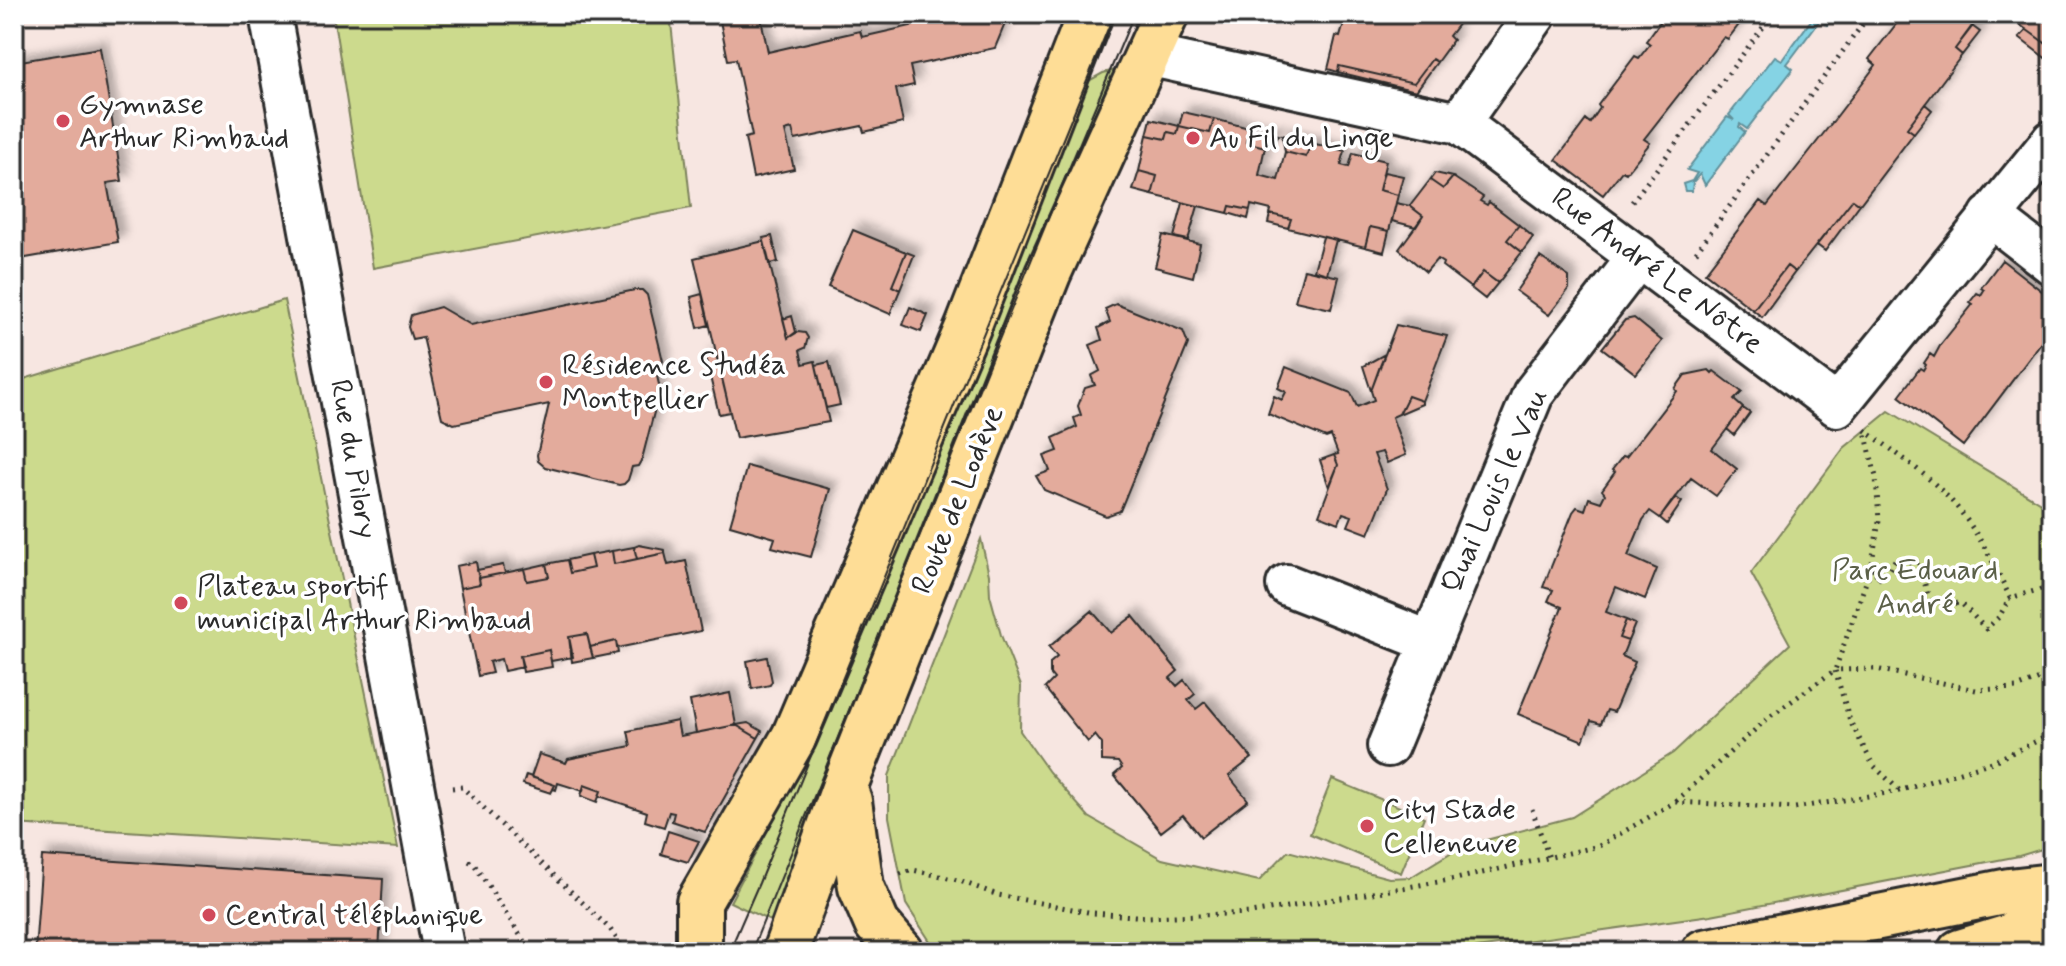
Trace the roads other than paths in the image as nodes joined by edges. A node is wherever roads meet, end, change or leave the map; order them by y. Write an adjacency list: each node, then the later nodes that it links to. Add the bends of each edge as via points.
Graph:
1 (270, 14): 19 (street, Rue du Pilory)
2 (1090, 14): 6 (main road, Route de Lodève)
3 (1166, 14): 5 (main road, Route de Lodève)
4 (1536, 14): 7 (street)
5 (1147, 55): 6 (main road, via 1095,62); 7 (street, Rue André Le Nôtre); 15 (main road, Route de Lodève, via 1048,274)
6 (1065, 76): 17 (main road, Route de Lodève, via 968,327 794,737)
7 (1459, 123): 10 (street, Rue André Le Nôtre)
8 (2052, 141): 9 (street, Rue André Le Nôtre)
9 (1990, 216): 10 (street, Rue André Le Nôtre, via 1837,406); 11 (street)
10 (1624, 245): 13 (street, Quai Louis le Vau, via 1533,394)
11 (2052, 264)
12 (1287, 585): 13 (street)
13 (1431, 642): 14 (street, Quai Louis le Vau)
14 (1388, 746)
15 (844, 788): 22 (main road, Route de Lodève); 23 (main road, via 861,887 877,924)
16 (2052, 886): 24 (main road)
17 (699, 902): 20 (main road); 21 (main road, Route de Lodève)
18 (2052, 912): 25 (main road, via 2009,937)
19 (444, 952)
20 (666, 952)
21 (699, 952)
22 (785, 952)
23 (901, 952)
24 (1704, 952)
25 (1960, 952)

